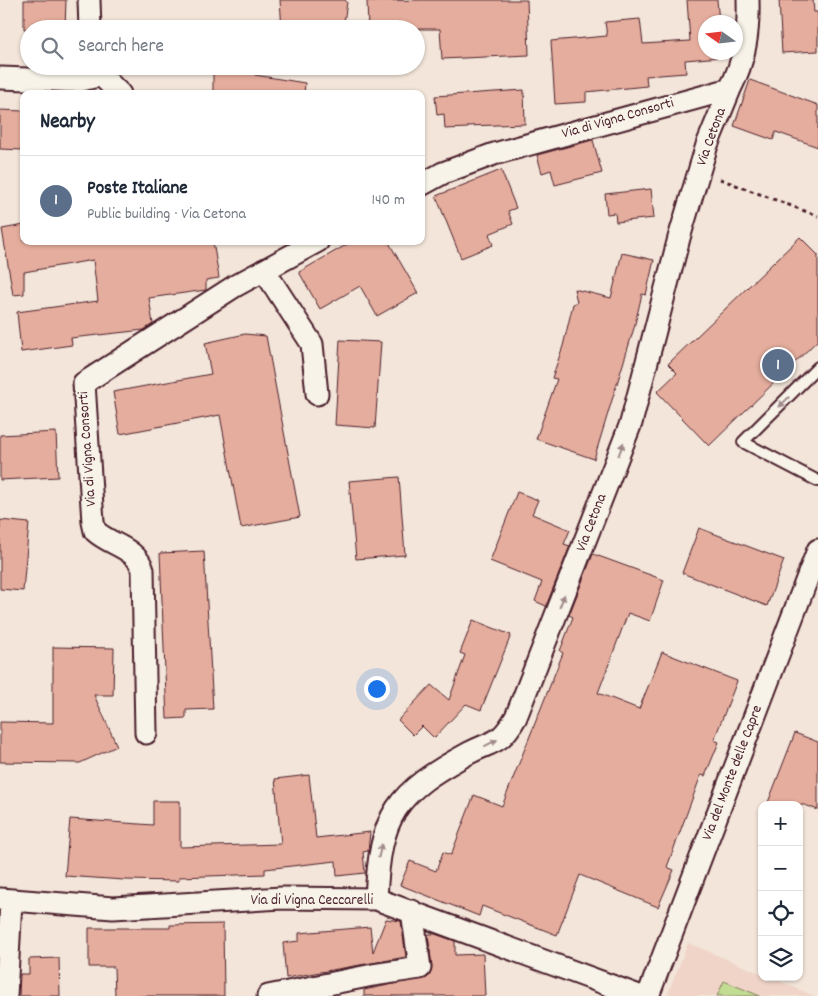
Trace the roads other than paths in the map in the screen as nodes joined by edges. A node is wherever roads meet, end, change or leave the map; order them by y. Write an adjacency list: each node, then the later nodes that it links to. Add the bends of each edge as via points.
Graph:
1 (89, 0): 3 (street)
2 (748, 0): 7 (street, via 744,56)
3 (90, 20)
4 (91, 75): 6 (street, via 78,82)
5 (103, 75): 8 (street)
6 (1, 78)
7 (730, 88): 10 (street, Via di Vigna Consorti, via 494,154); 19 (street, Via Cetona, one-way to 7, via 382,843 398,806 414,788 440,769 493,744 516,717 630,423 699,171)
8 (116, 90)
9 (425, 167): 10 (street)
10 (443, 173): 11 (street, Via di Vigna Consorti)
11 (425, 182)
12 (311, 245): 13 (street, Via di Vigna Consorti)
13 (264, 270): 15 (street, via 312,344); 18 (street, Via di Vigna Consorti, via 84,382 95,531 134,554 143,570)
14 (818, 367): 16 (lane, one-way to 16, via 743,442)
15 (317, 394)
16 (818, 481)
17 (818, 550): 25 (street, Via del Monte delle Capre)
18 (146, 733)
19 (376, 899): 20 (street, Via di Vigna Ceccarelli, via 282,898 113,908); 21 (street, Via di Vigna Ceccarelli)
20 (5, 900): 22 (street)
21 (412, 911): 23 (street, via 420,968); 24 (street, Via di Vigna Ceccarelli)
22 (6, 996)
23 (268, 996)
24 (639, 996)
25 (648, 996)

